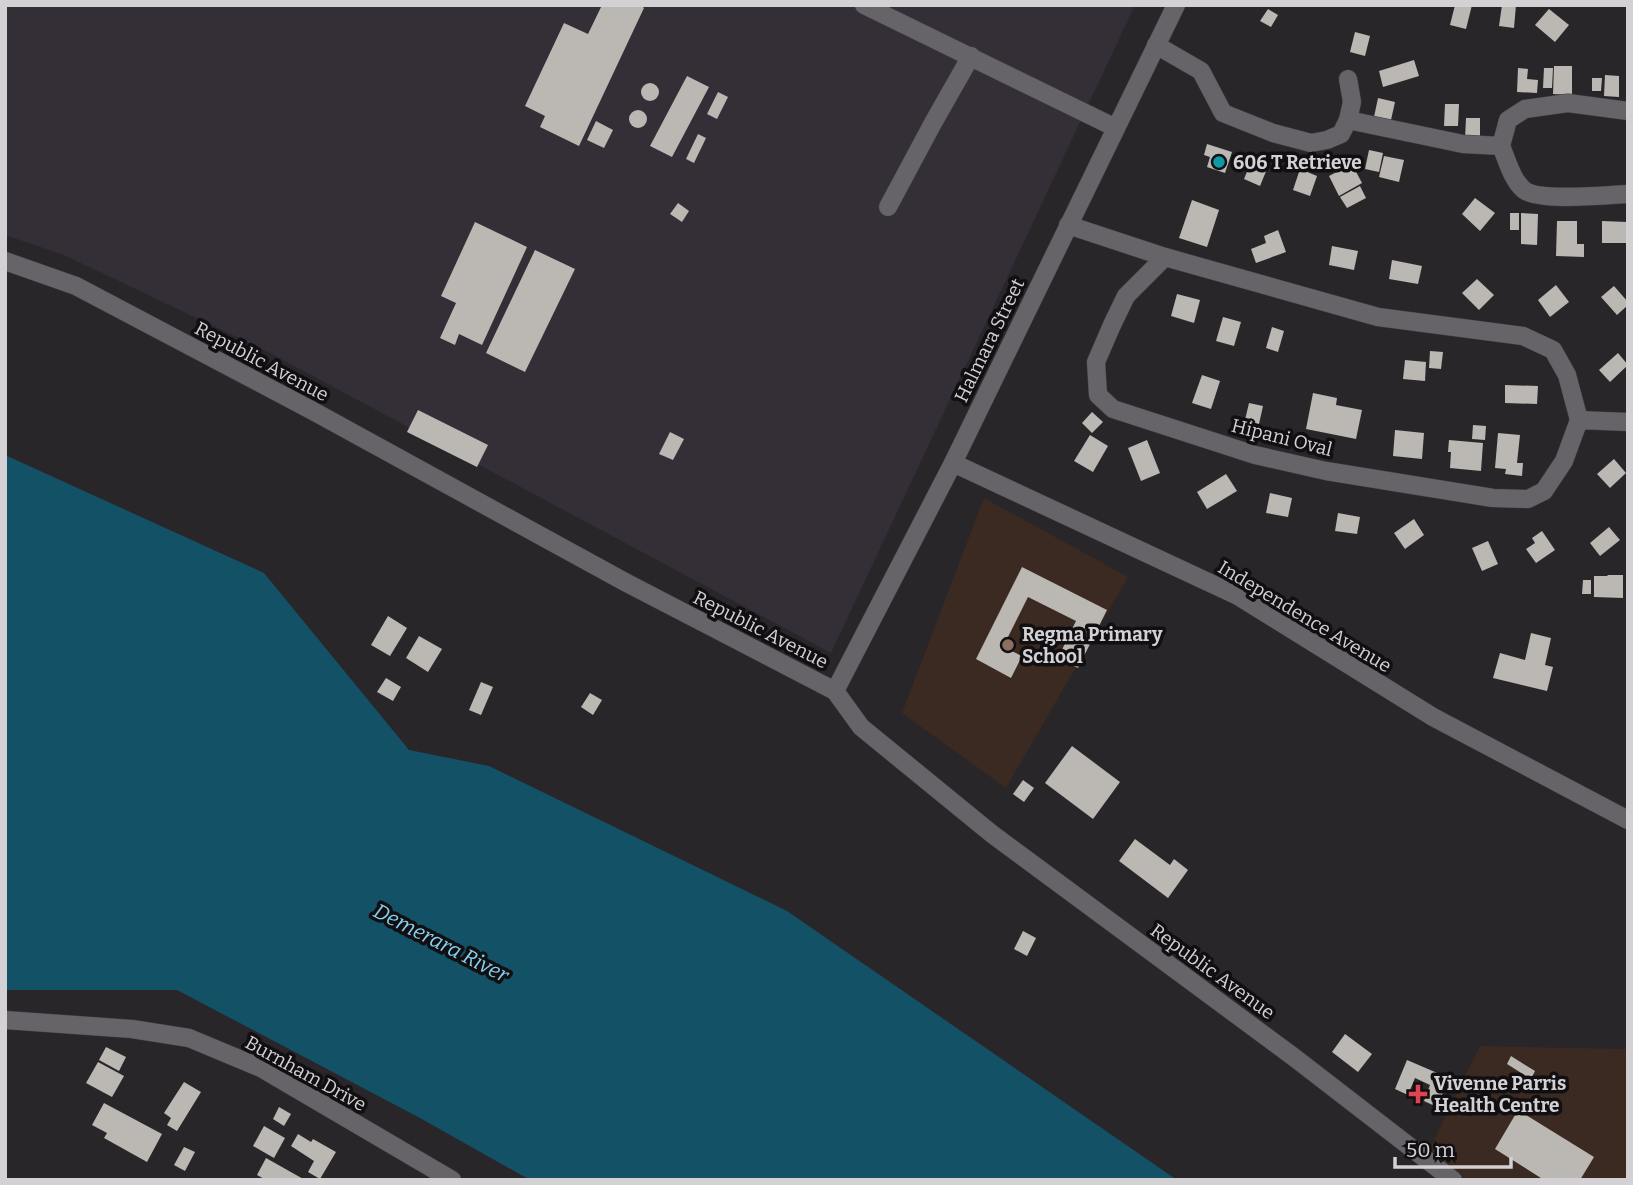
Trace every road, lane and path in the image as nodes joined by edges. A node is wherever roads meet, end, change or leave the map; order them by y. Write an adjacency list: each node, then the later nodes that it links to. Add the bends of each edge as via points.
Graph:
1 (864, 5): 4 (street)
2 (1176, 5): 3 (street, Halmara Street)
3 (1156, 45): 7 (street, via 1201,71 1223,113 1273,133 1311,143 1327,141 1341,134); 8 (street, Halmara Street)
4 (971, 56): 8 (street); 11 (street)
5 (1348, 79): 7 (street, via 1352,102)
6 (1628, 111): 9 (street, via 1568,103 1525,109 1508,120)
7 (1348, 120): 9 (street, via 1463,144)
8 (1116, 128): 12 (street, Halmara Street)
9 (1501, 146): 10 (street, via 1525,191 1541,196)
10 (1628, 194)
11 (888, 207)
12 (1068, 225): 13 (street); 17 (street, Halmara Street)
13 (1165, 257): 15 (street, via 1378,317 1523,336 1553,350 1567,374); 15 (street, Hipani Oval, via 1126,296 1096,362 1098,395 1113,409 1255,455 1326,471 1493,498 1528,499 1544,491 1564,461)
14 (5, 261): 18 (street, Republic Avenue, via 76,286)
15 (1579, 420): 16 (street)
16 (1628, 422)
17 (953, 463): 18 (street, Halmara Street); 19 (street, Independence Avenue, via 1238,596 1433,718)
18 (835, 691): 22 (street, Republic Avenue, via 861,727 992,834)
19 (1628, 820)
20 (5, 1020): 21 (street, Burnham Drive, via 189,1038 261,1068)
21 (452, 1180)
22 (1453, 1180)

